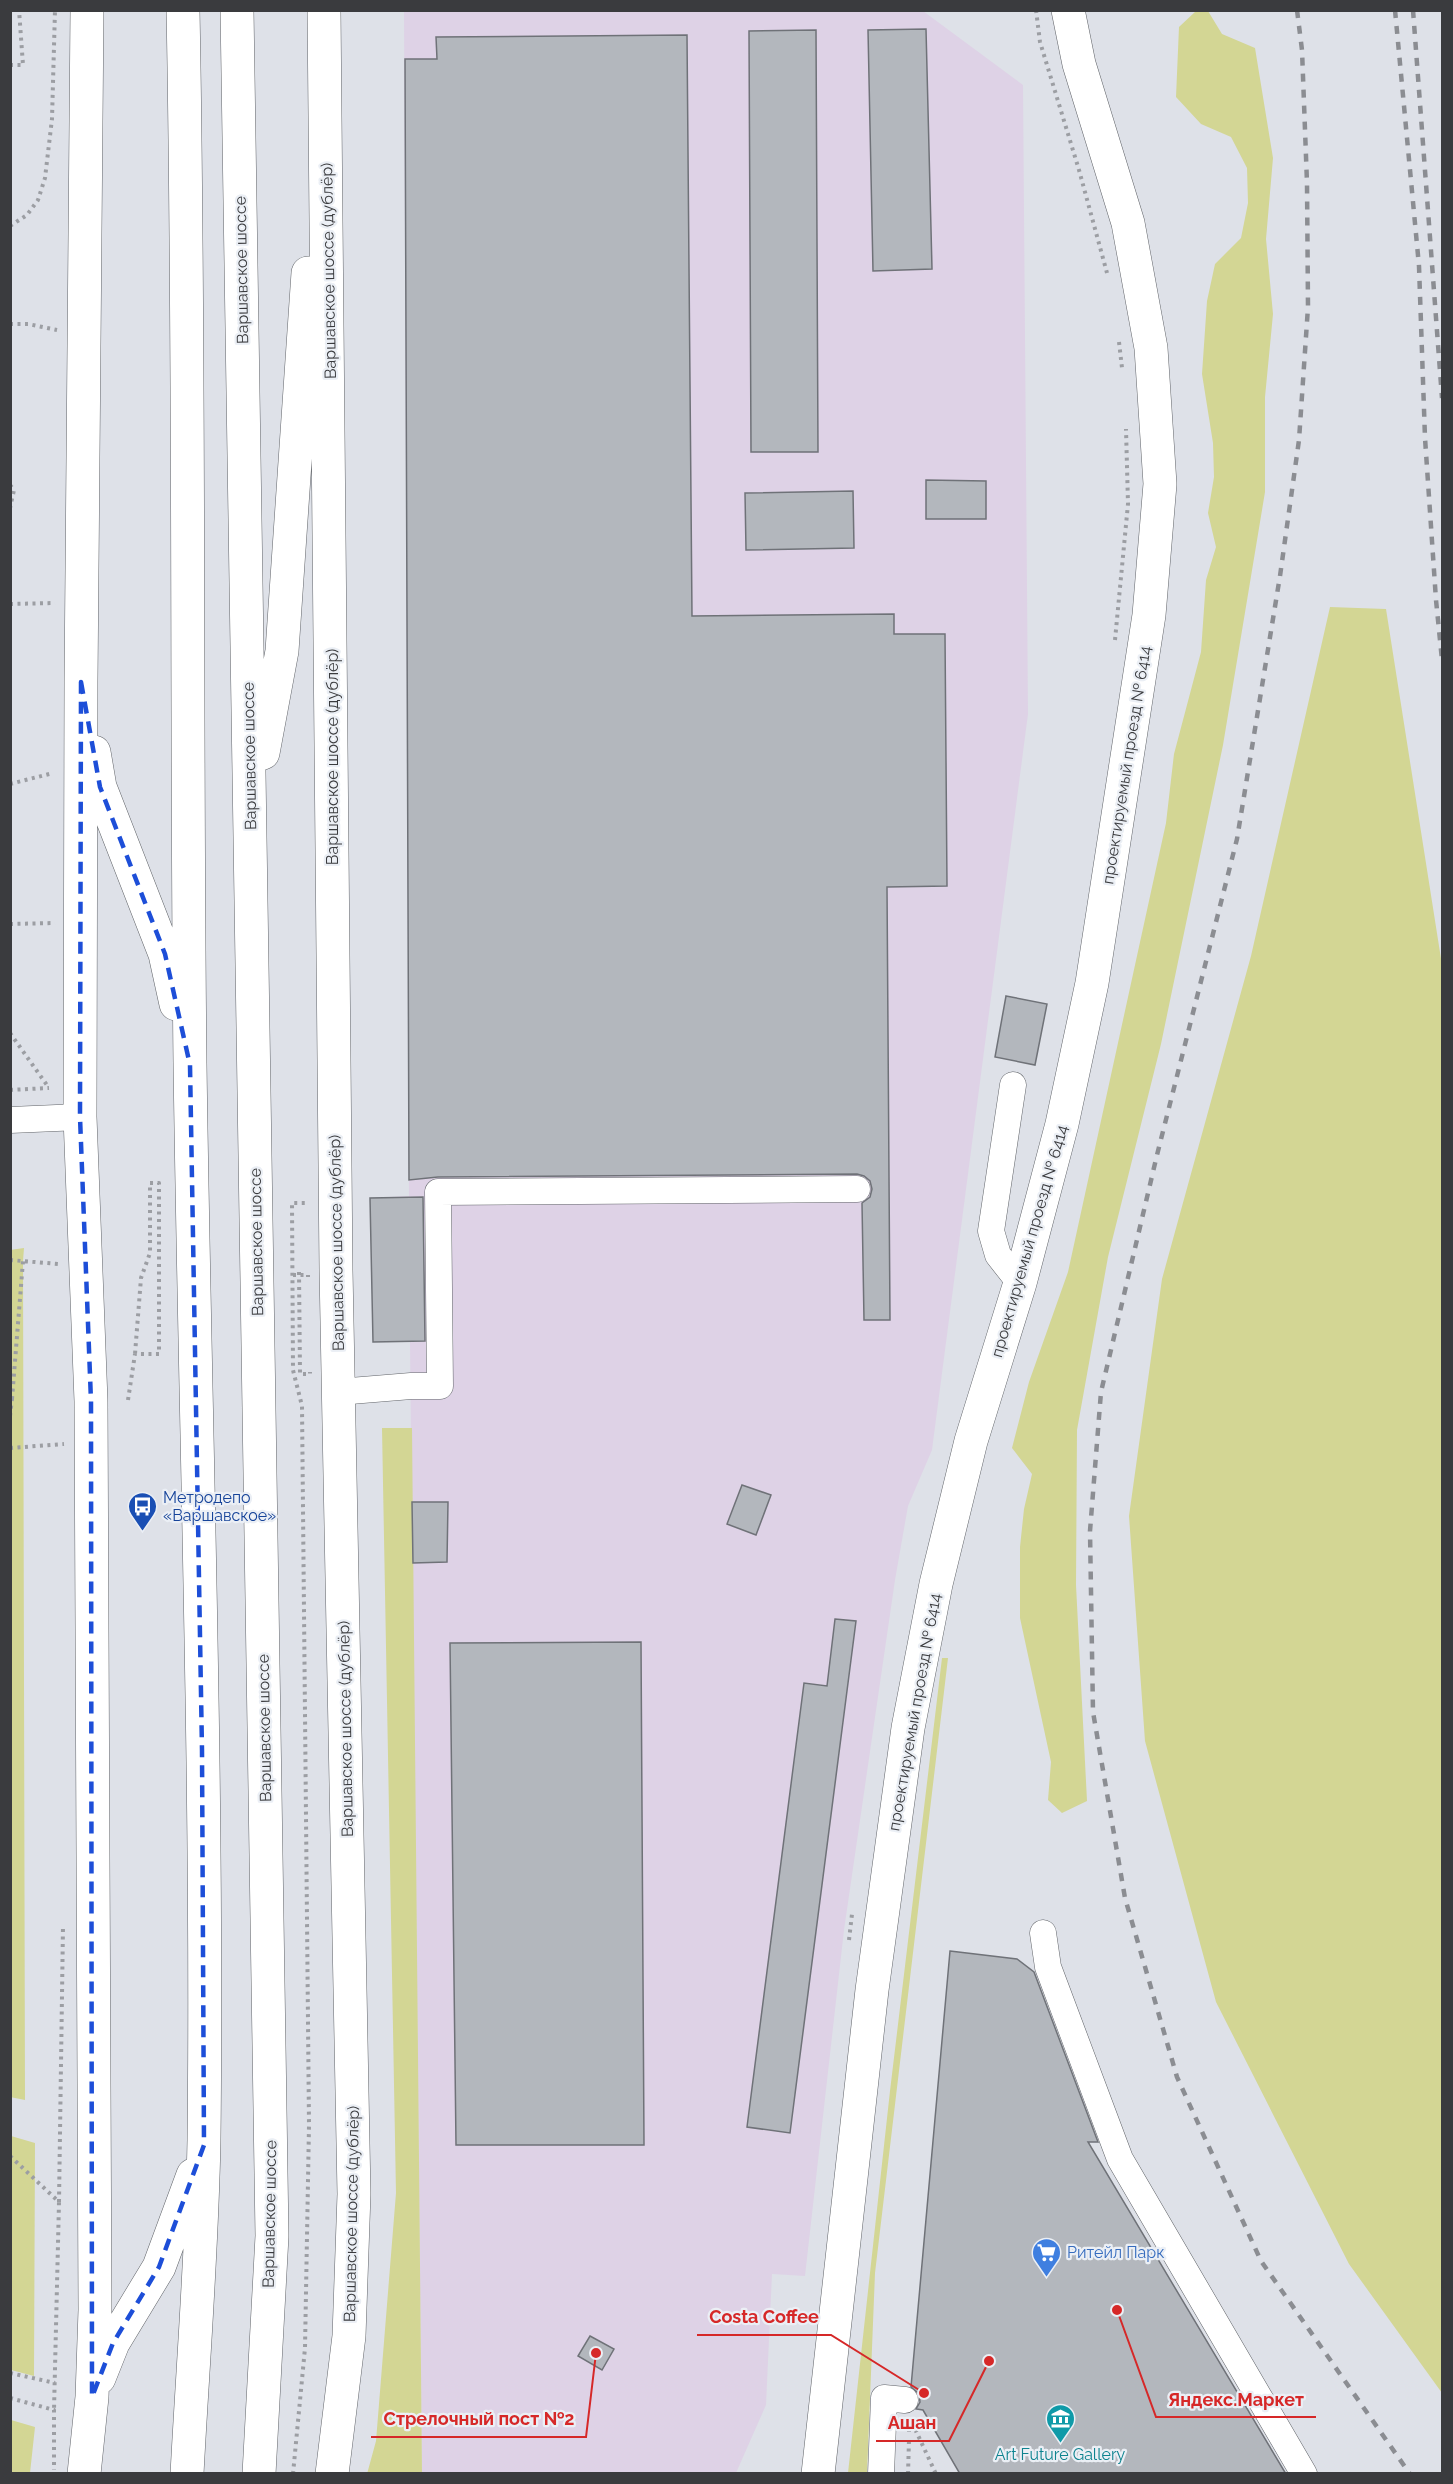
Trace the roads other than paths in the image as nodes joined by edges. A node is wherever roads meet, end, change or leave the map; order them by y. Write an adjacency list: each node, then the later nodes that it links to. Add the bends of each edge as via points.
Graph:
1 (87, 10): 7 (main road)
2 (183, 10): 9 (main road, via 188,260)
3 (237, 10): 8 (main road, Варшавское шоссе)
4 (324, 10): 6 (main road, Варшавское шоссе (дублёр))
5 (1068, 10): 14 (main road, проектируемый проезд № 6414, via 1079,64 1128,223 1151,348 1160,484 1149,615 1092,983 1062,1124)
6 (326, 78): 8 (main road, via 312,216 282,651); 15 (main road, Варшавское шоссе (дублёр))
7 (81, 682): 9 (main road, via 100,787 165,954); 11 (main road)
8 (250, 820): 22 (main road, Варшавское шоссе, via 272,2236)
9 (190, 1065): 17 (main road, via 202,1750)
10 (1013, 1085): 14 (street, via 991,1232 998,1255)
11 (80, 1117): 12 (street); 18 (main road, via 91,1401 95,2310)
12 (10, 1120)
13 (857, 1189): 15 (street, via 438,1191 440,1386)
14 (1020, 1283): 24 (main road, проектируемый проезд № 6414, via 971,1441 936,1584 908,1728 872,1990)
15 (338, 1392): 23 (main road, Варшавское шоссе (дублёр), via 354,2193 349,2336)
16 (1043, 1933): 26 (street, via 1048,1967 1120,2158)
17 (204, 2145): 18 (main road, via 159,2266 113,2343); 21 (main road)
18 (92, 2397): 20 (main road)
19 (905, 2400): 25 (street, via 884,2397)
20 (84, 2474)
21 (187, 2474)
22 (259, 2474)
23 (332, 2474)
24 (818, 2474)
25 (881, 2474)
26 (1304, 2474)

